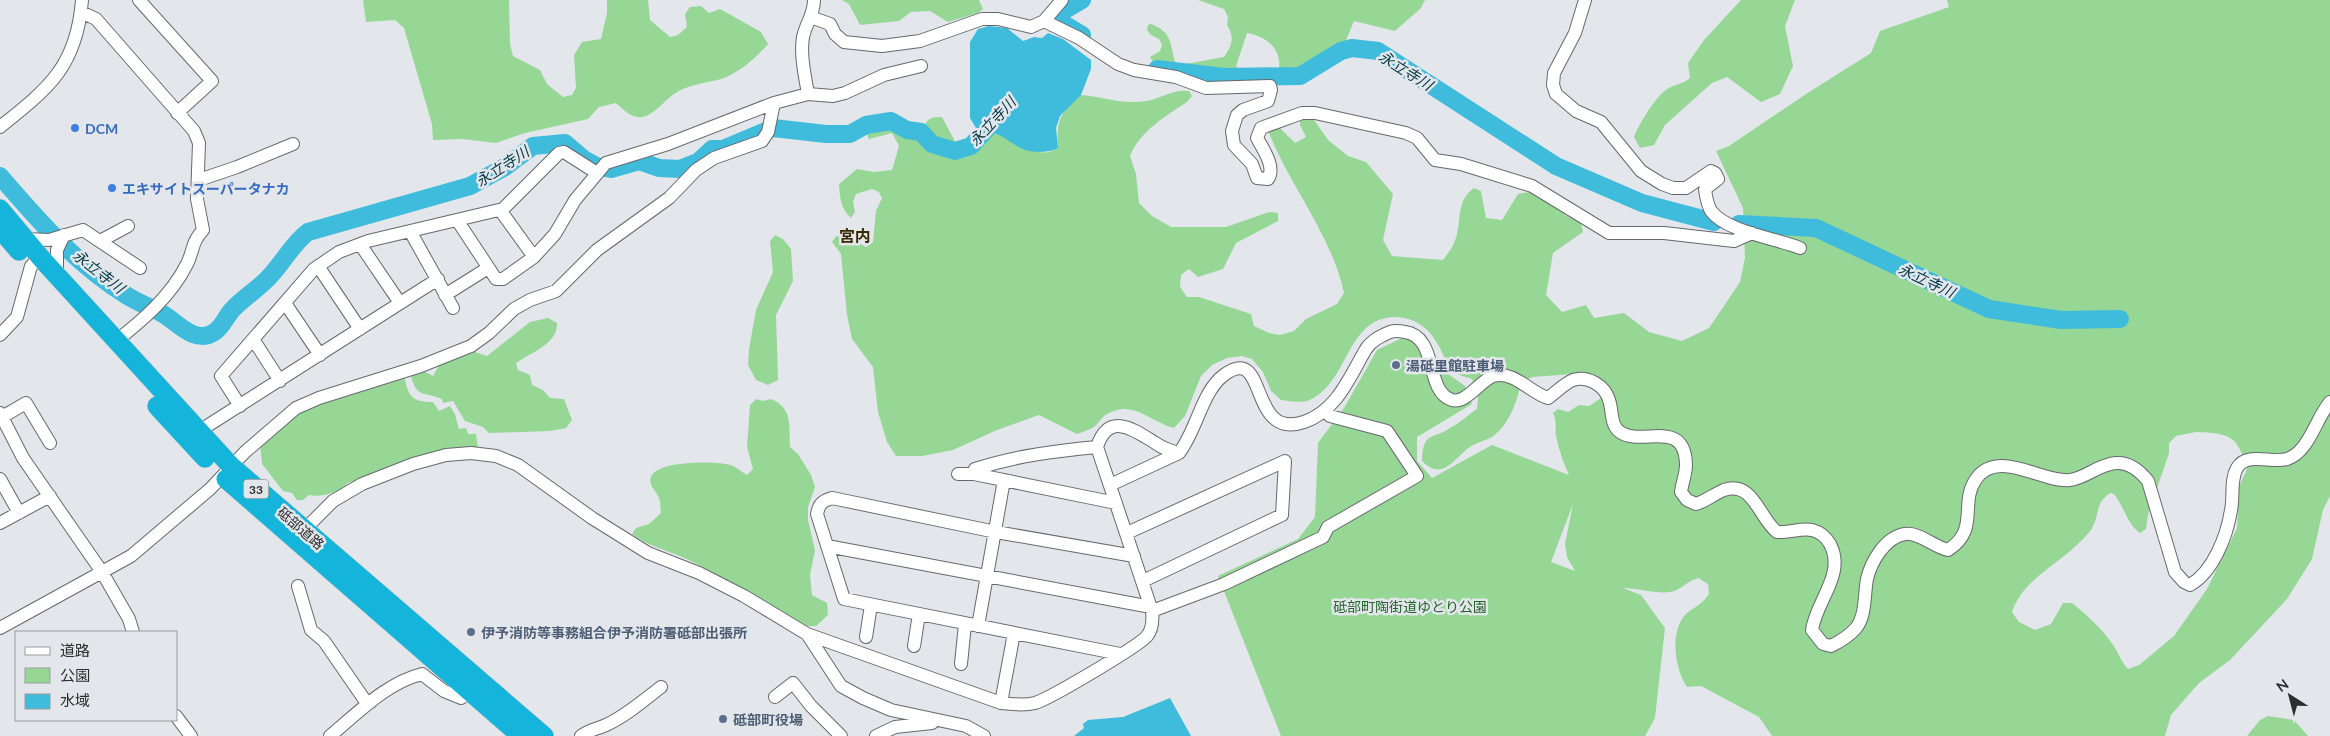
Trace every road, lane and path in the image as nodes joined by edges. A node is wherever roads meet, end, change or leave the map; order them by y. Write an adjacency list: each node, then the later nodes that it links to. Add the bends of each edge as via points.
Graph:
1 (139, 0): 11 (street, via 212,81)
2 (814, 0): 6 (street)
3 (1062, 0): 7 (street)
4 (1585, 0): 21 (street, via 1575,33 1554,73 1552,85 1556,94 1576,111 1601,122 1642,171 1662,184 1686,188 1703,175 1711,171 1715,173 1718,179 1704,189 1707,204 1728,224)
5 (82, 6): 11 (street, via 96,18); 12 (street, via 80,26 71,53 56,76 35,99)
6 (813, 18): 7 (street, via 830,24 844,42 882,46 920,40 982,19 998,19 1031,27); 9 (street, via 807,25 802,49)
7 (1044, 21): 21 (street, via 1134,70 1176,77 1206,88 1270,86 1268,102 1243,110 1237,116 1232,131 1234,145 1252,164 1257,178 1262,180 1268,179 1271,167 1258,138 1261,128 1302,112 1315,113 1406,133 1417,138 1436,160 1498,174 1532,186 1609,233 1664,233 1734,241)
8 (921, 66): 9 (street, via 884,75 839,94)
9 (808, 94): 10 (street)
10 (774, 103): 14 (street); 49 (street, via 762,141 714,158 696,170 669,198 597,250 556,291 514,309 471,346 296,408)
11 (177, 113): 15 (street, via 194,131 199,143)
12 (0, 127)
13 (293, 144): 15 (street)
14 (601, 168): 16 (street, via 564,152 559,153); 26 (street, via 575,200 555,234)
15 (199, 180): 38 (street, via 197,199 203,230 194,240 187,264 153,311)
16 (500, 210): 18 (street); 26 (street)
17 (1, 218): 25 (highway, 砥部道路 / 33); 25 (highway, 砥部道路 / 33)
18 (457, 220): 20 (street); 29 (street)
19 (128, 226): 22 (street)
20 (410, 231): 23 (street); 30 (street)
21 (1752, 233): 24 (street)
22 (100, 241): 25 (street, via 83,230 64,236); 28 (street)
23 (360, 244): 27 (street, via 339,252); 33 (street)
24 (1800, 248)
25 (45, 253): 36 (street, via 17,317); 38 (highway, 砥部道路 / 33, via 57,275); 45 (highway, 砥部道路 / 33)
26 (534, 257): 29 (street, via 504,279 496,278)
27 (318, 266): 32 (street); 35 (street)
28 (140, 268)
29 (488, 268): 31 (street)
30 (438, 279): 31 (street); 33 (street)
31 (445, 295): 34 (street)
32 (285, 303): 37 (street); 39 (street)
33 (400, 304): 35 (street)
34 (453, 308)
35 (360, 329): 39 (street)
36 (0, 335)
37 (253, 339): 40 (street); 42 (street, via 221,376)
38 (116, 341): 45 (highway, 砥部道路 / 33)
39 (320, 355): 40 (street)
40 (280, 380): 42 (street)
41 (2330, 402): 43 (street, via 2292,457 2286,460 2251,460 2237,468 2225,534 2208,570 2190,585 2175,572 2148,480 2130,464 2116,463 2070,480 1997,467 1976,479 1960,543 1948,550 1937,548 1915,535 1905,534 1884,546 1867,578 1857,628 1831,646 1823,644 1812,630 1834,569 1832,547 1826,538 1810,530 1776,532 1764,519 1752,496 1743,490 1723,490 1696,504 1687,500 1681,492 1686,466 1680,445 1668,436 1620,433 1614,425 1609,399 1595,382 1573,380 1548,398 1506,375 1493,376 1461,400 1452,400 1441,392 1428,353 1420,341 1410,333 1395,331 1378,337 1367,348 1359,365)
42 (240, 406): 45 (street)
43 (1326, 410): 48 (street, via 1303,423 1290,425 1278,422 1269,414 1250,372 1240,369 1227,372 1216,381 1188,442); 69 (street, via 1330,416 1387,431 1417,476 1328,527 1323,537 1224,584)
44 (1, 415): 46 (street, via 26,403); 55 (street, via 23,458)
45 (192, 436): 49 (highway, 砥部道路 / 33)
46 (50, 443)
47 (1097, 447): 48 (street, via 1105,433 1122,425 1133,428 1167,450); 51 (street, via 1042,452 999,461 974,469); 54 (street)
48 (1179, 452): 54 (street)
49 (226, 471): 61 (highway, 砥部道路 / 33); 64 (street, via 131,556)
50 (958, 474): 51 (street)
51 (974, 474): 53 (street)
52 (0, 479): 57 (street)
53 (1004, 480): 56 (street); 59 (street)
54 (1110, 485): 56 (street)
55 (50, 496): 57 (street); 64 (street)
56 (1116, 503): 60 (street)
57 (19, 513): 58 (street)
58 (0, 523)
59 (996, 532): 62 (street, via 832,498 819,506 817,514); 63 (street); 65 (street)
60 (1127, 534): 63 (street); 66 (street, via 1285,461 1282,515)
61 (298, 535): 75 (street, via 333,501 362,484 404,467 446,455 496,456 518,465 648,553 699,573); 81 (highway, 砥部道路 / 33)
62 (828, 546): 65 (street); 68 (street, via 844,599)
63 (1134, 556): 66 (street)
64 (102, 572): 72 (street); 73 (street)
65 (987, 577): 69 (street); 71 (street)
66 (1143, 581): 69 (street)
67 (298, 586): 83 (street, via 311,630 324,642 364,699)
68 (871, 605): 70 (street); 76 (street)
69 (1152, 609): 78 (street, via 1153,622 1147,636)
70 (919, 614): 71 (street); 77 (street)
71 (972, 625): 74 (street); 79 (street)
72 (0, 628)
73 (133, 631)
74 (1014, 633): 78 (street); 84 (street)
75 (807, 634): 84 (street); 86 (street, via 841,686 891,710)
76 (866, 637)
77 (914, 646)
78 (1120, 654): 84 (street, via 1036,703 1021,706)
79 (961, 664)
80 (661, 687): 91 (street, via 606,726)
81 (476, 688): 83 (street, via 461,698 452,696 422,674 406,678); 89 (highway, 砥部道路 / 33); 90 (highway, 砥部道路 / 33)
82 (775, 697): 92 (street, via 793,683 810,706)
83 (371, 702): 88 (street)
84 (1001, 702)
85 (178, 719): 87 (street)
86 (943, 721): 93 (street, via 895,727); 94 (street); 95 (street, via 966,726)
87 (190, 736)
88 (330, 736)
89 (521, 736)
90 (544, 736)
91 (581, 736)
92 (841, 736)
93 (876, 736)
94 (970, 736)
95 (984, 736)

